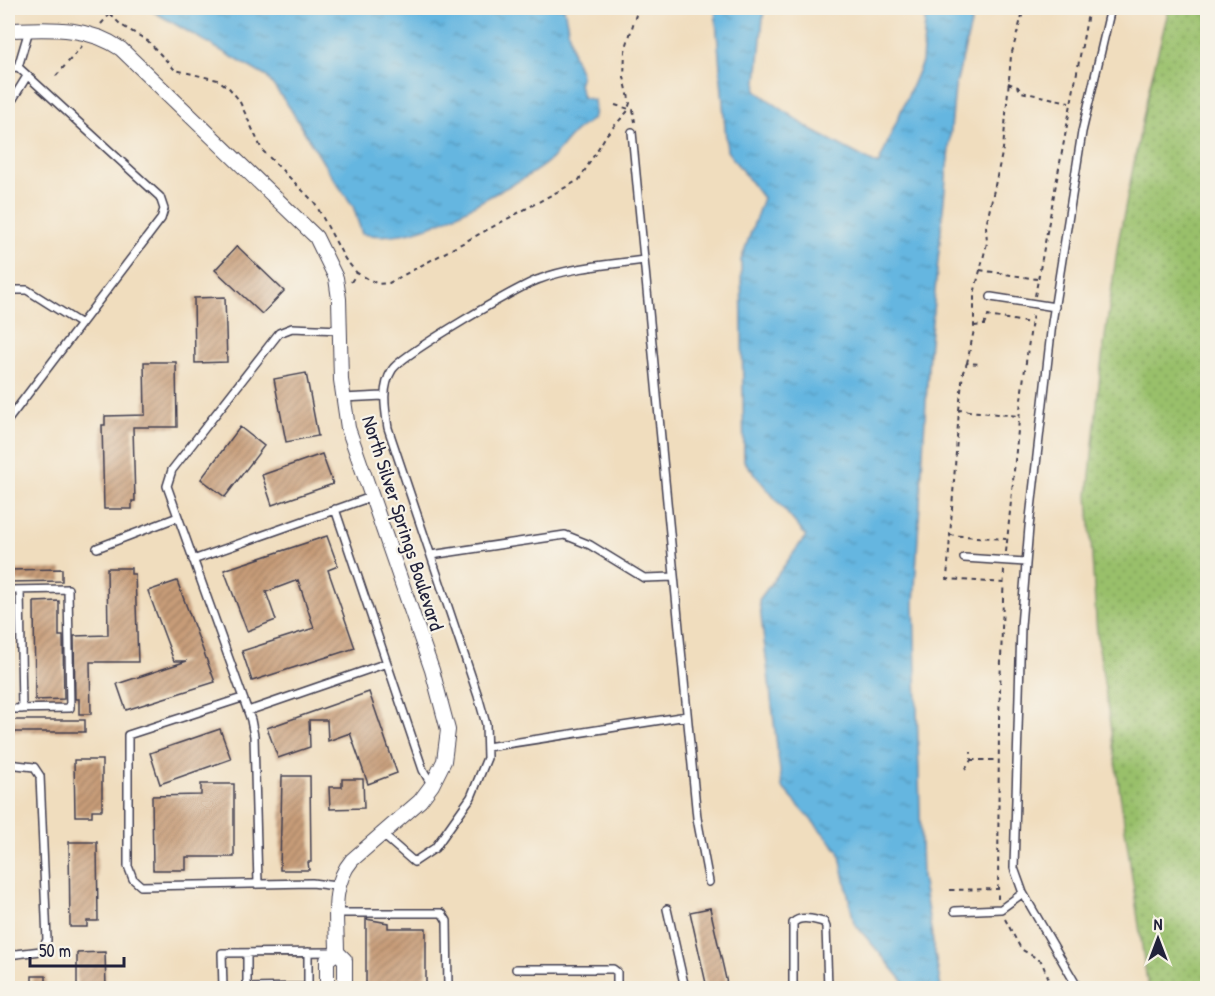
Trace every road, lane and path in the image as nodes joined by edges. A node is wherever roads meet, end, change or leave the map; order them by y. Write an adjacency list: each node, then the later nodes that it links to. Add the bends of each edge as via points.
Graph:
1 (638, 8): 14 (path, via 625,51)
2 (1024, 8): 10 (path)
3 (1111, 8): 23 (lane, via 1082,132)
4 (110, 14): 18 (path, via 148,41 175,70 218,80 229,88 239,100 262,150 315,203 345,259)
5 (8, 30): 6 (street, North Silver Springs Boulevard)
6 (29, 30): 8 (lane); 27 (street, North Silver Springs Boulevard, via 69,29 93,34 121,49 138,65 316,237 336,278)
7 (8, 68): 8 (lane)
8 (18, 68): 9 (lane)
9 (27, 75): 13 (lane); 25 (lane, via 160,197 164,209)
10 (1008, 83): 11 (path, via 1021,92); 17 (path, via 1003,149)
11 (1070, 102)
12 (615, 105): 14 (path)
13 (8, 107)
14 (628, 108): 15 (path, via 633,110); 18 (path, via 603,139 579,180 565,189 389,283 378,284)
15 (634, 130): 16 (lane)
16 (644, 260): 30 (lane, via 581,268 538,279 419,347 392,369); 45 (lane)
17 (980, 270): 19 (path); 26 (path, via 974,294)
18 (357, 273): 20 (path)
19 (1037, 279)
20 (347, 287)
21 (8, 290): 25 (lane, via 27,290)
22 (992, 297): 23 (lane)
23 (1055, 307): 44 (lane)
24 (1031, 323): 26 (path, via 988,316 984,325)
25 (81, 324): 34 (lane)
26 (974, 326): 28 (path)
27 (340, 330): 31 (street, North Silver Springs Boulevard); 37 (lane, via 292,328 279,333 172,470 167,486)
28 (967, 363): 29 (path); 32 (path)
29 (979, 364)
30 (383, 396): 31 (lane); 41 (lane, via 388,428)
31 (343, 398): 35 (street, North Silver Springs Boulevard, via 348,428)
32 (959, 410): 33 (path); 38 (path)
33 (1019, 416)
34 (8, 420)
35 (371, 496): 36 (lane); 61 (street, North Silver Springs Boulevard, via 447,717 448,746)
36 (335, 509): 43 (lane); 49 (lane)
37 (178, 517): 40 (lane); 43 (lane)
38 (949, 535): 39 (path); 46 (path, via 947,579)
39 (1007, 539)
40 (97, 549)
41 (431, 555): 45 (lane, via 565,535 590,545 644,578); 55 (lane, via 478,696 486,724)
42 (964, 558): 44 (lane)
43 (193, 560): 50 (lane)
44 (1026, 562): 68 (lane, via 1014,868)
45 (674, 577): 54 (lane)
46 (1004, 582)
47 (8, 590): 48 (lane)
48 (21, 590): 52 (lane); 52 (lane, via 68,590 70,708)
49 (387, 663): 53 (lane); 61 (lane, via 423,770)
50 (243, 698): 53 (lane); 64 (lane, via 128,735 128,866 141,886)
51 (8, 709): 52 (lane)
52 (22, 709)
53 (248, 711): 64 (lane, via 254,736)
54 (687, 716): 55 (lane); 63 (lane, via 697,818)
55 (487, 747): 62 (lane, via 487,758 471,797 435,848 414,862)
56 (971, 752): 57 (path)
57 (971, 760): 58 (path); 60 (path)
58 (998, 760)
59 (8, 764): 75 (lane, via 34,767 40,776 46,940 41,951)
60 (965, 770)
61 (432, 785): 62 (street, North Silver Springs Boulevard, via 420,801)
62 (382, 834): 65 (street, North Silver Springs Boulevard, via 352,860)
63 (709, 882)
64 (258, 884): 65 (lane)
65 (336, 886): 71 (street)
66 (997, 889): 67 (path)
67 (950, 890)
68 (1023, 893): 70 (lane, via 1001,909); 86 (lane)
69 (667, 909): 83 (lane)
70 (955, 911)
71 (337, 913): 73 (street); 81 (lane, via 442,913 447,921)
72 (308, 952): 73 (lane); 74 (lane); 78 (lane)
73 (337, 952): 79 (street, via 327,960); 80 (street, via 345,960)
74 (247, 953): 77 (lane, via 222,953); 78 (lane, via 247,988)
75 (8, 955)
76 (516, 969): 82 (lane, via 613,969 617,972)
77 (223, 988)
78 (308, 988)
79 (327, 988)
80 (345, 988)
81 (448, 988)
82 (617, 988)
83 (685, 988)
84 (793, 988): 85 (lane, via 793,923 798,919 824,921)
85 (828, 988)
86 (1078, 988)

